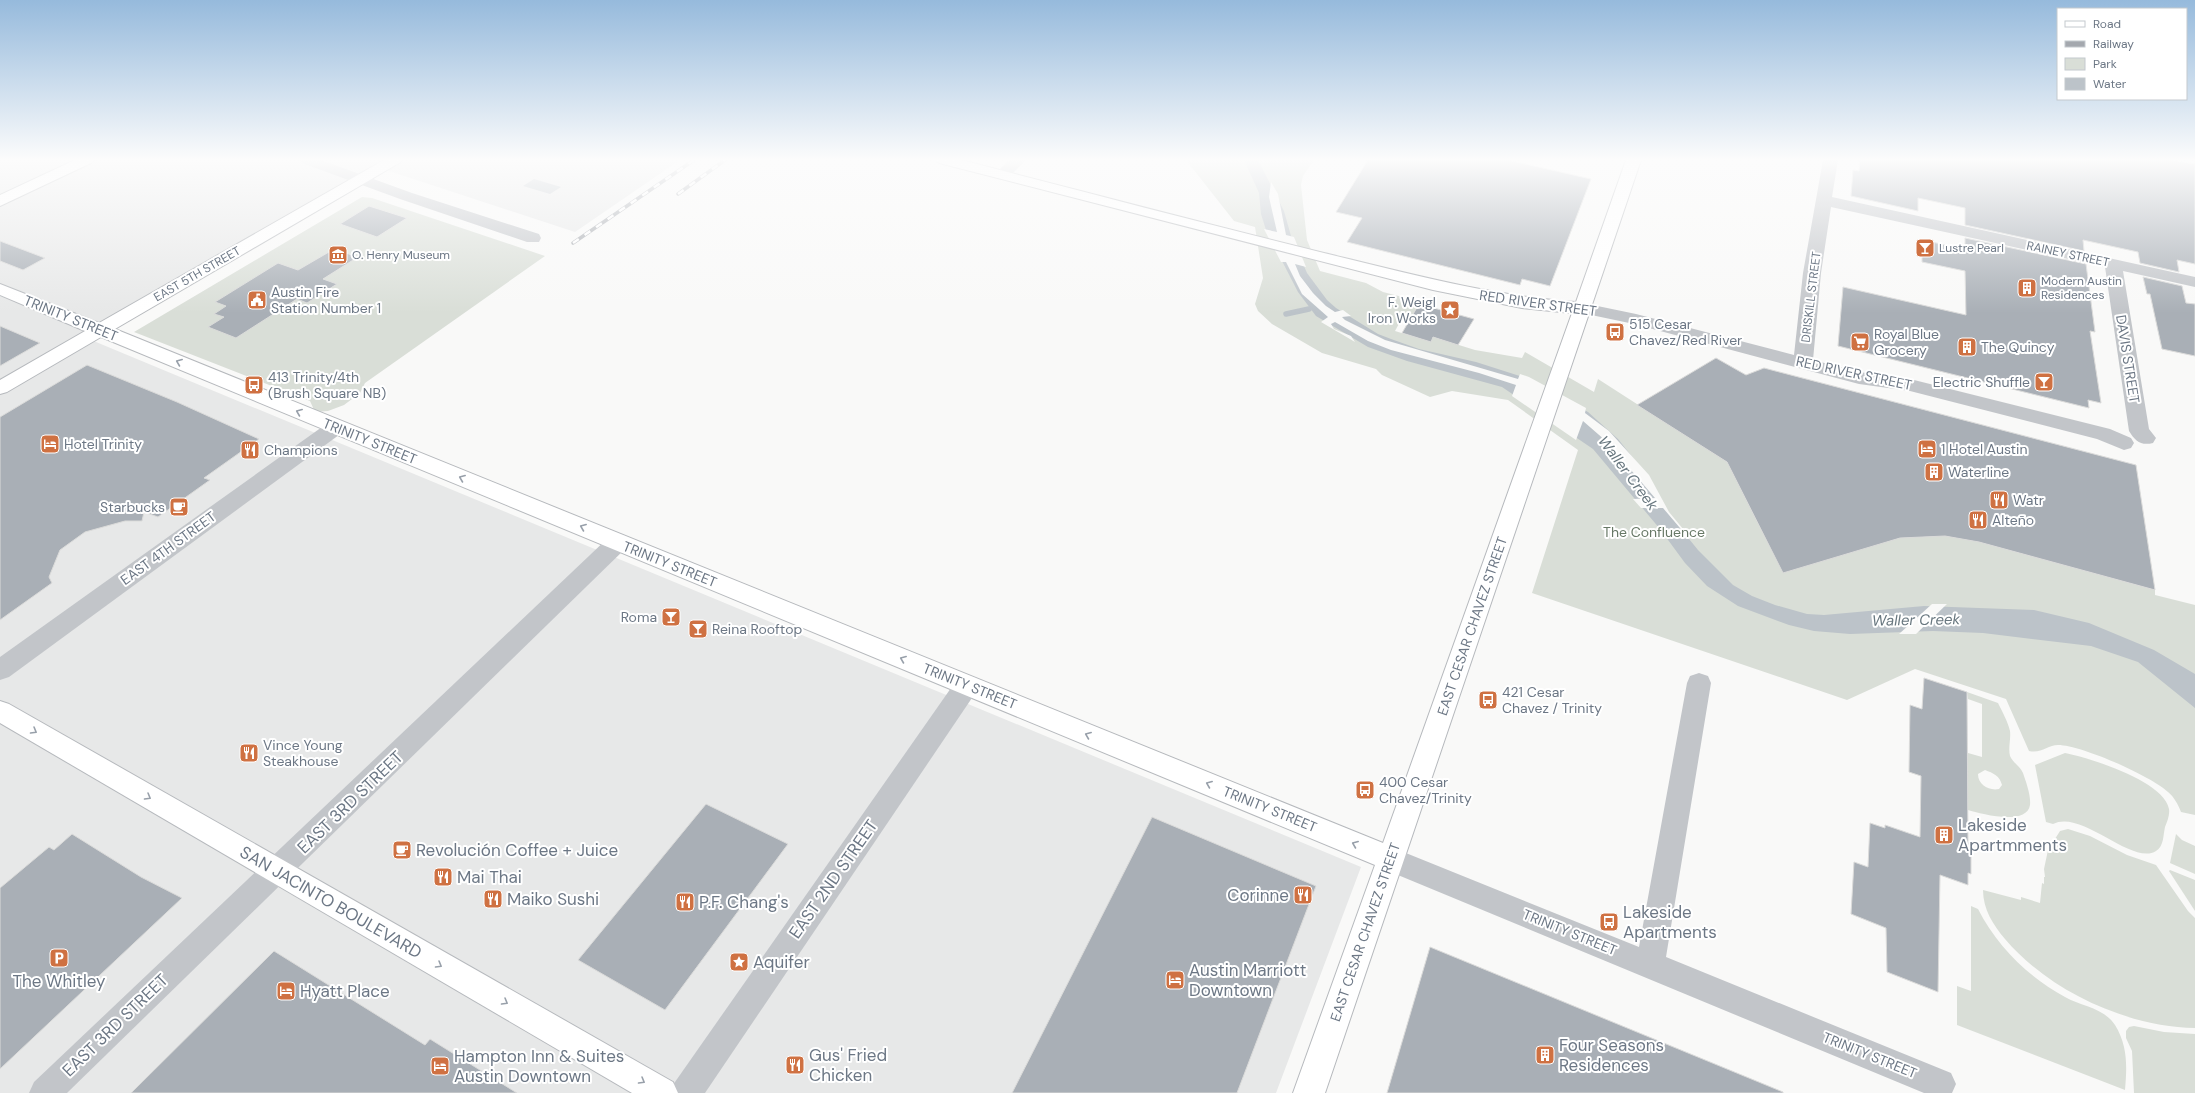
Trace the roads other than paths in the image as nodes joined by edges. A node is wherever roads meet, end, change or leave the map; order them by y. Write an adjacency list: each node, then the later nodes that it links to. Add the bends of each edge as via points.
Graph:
1 (305, 211): 12 (main road, EAST 5TH STREET)
2 (451, 211): 7 (street)
3 (1141, 211): 11 (main road, RED RIVER STREET, via 1462,292 1546,307)
4 (1616, 211): 11 (main road, EAST CESAR CHAVEZ STREET)
5 (1822, 211): 13 (street, DRISKILL STREET, via 1812,273)
6 (1874, 211): 8 (street, RAINEY STREET)
7 (533, 238)
8 (2113, 264): 9 (street, RAINEY STREET); 16 (street, DAVIS STREET, via 2127,344)
9 (2195, 282)
10 (0, 289): 12 (main road, TRINITY STREET)
11 (1583, 308): 13 (street, RED RIVER STREET); 22 (main road, EAST CESAR CHAVEZ STREET)
12 (100, 330): 14 (main road, EAST 5TH STREET); 15 (main road, TRINITY STREET, one-way to 12)
13 (1803, 363): 16 (street, RED RIVER STREET, via 1859,378 1910,385)
14 (0, 388)
15 (336, 426): 17 (main road, TRINITY STREET, one-way to 15); 18 (street, EAST 4TH STREET)
16 (2129, 437)
17 (618, 542): 20 (main road, TRINITY STREET, one-way to 17); 23 (street, EAST 3RD STREET)
18 (0, 670)
19 (1699, 683): 24 (street)
20 (967, 685): 22 (main road, TRINITY STREET, one-way to 20); 28 (street, EAST 2ND STREET)
21 (0, 711): 23 (main road, SAN JACINTO BOULEVARD, one-way to 23)
22 (1391, 859): 24 (street, TRINITY STREET); 29 (main road, EAST CESAR CHAVEZ STREET)
23 (277, 871): 26 (street, EAST 3RD STREET); 27 (main road, SAN JACINTO BOULEVARD, one-way to 27)
24 (1650, 965): 25 (street, TRINITY STREET)
25 (1940, 1084)
26 (45, 1093)
27 (662, 1093)
28 (686, 1093)
29 (1309, 1093)

